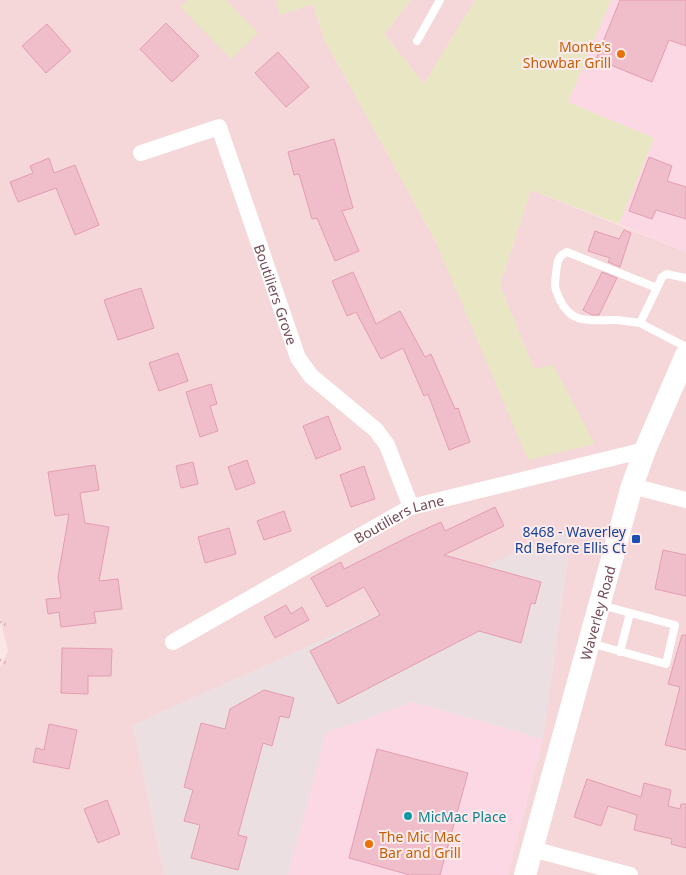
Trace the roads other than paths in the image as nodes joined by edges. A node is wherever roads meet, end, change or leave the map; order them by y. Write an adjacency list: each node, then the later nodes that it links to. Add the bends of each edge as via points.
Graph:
1 (440, 0): 2 (lane)
2 (417, 41)
3 (141, 153): 12 (street, Boutiliers Grove, via 219,127 298,358 311,376 376,430 387,446)
4 (686, 278): 5 (lane, via 667,274)
5 (656, 288): 6 (lane); 6 (lane, via 567,252 558,259 554,286 564,308 576,318 591,322 616,320)
6 (640, 324): 7 (lane)
7 (686, 347)
8 (686, 355): 9 (main road, Waverley Road)
9 (645, 450): 10 (main road, Waverley Road); 12 (street, Boutiliers Lane)
10 (632, 486): 11 (street); 13 (main road, Waverley Road)
11 (686, 500)
12 (411, 507): 15 (street, Boutiliers Lane)
13 (599, 605): 14 (lane); 16 (main road, Waverley Road)
14 (630, 613): 17 (lane); 17 (lane, via 675,625 666,664)
15 (173, 642)
16 (589, 642): 17 (lane); 18 (main road, Waverley Road)
17 (620, 652)
18 (532, 849): 19 (main road, Waverley Road); 20 (street)
19 (526, 875)
20 (630, 875)

